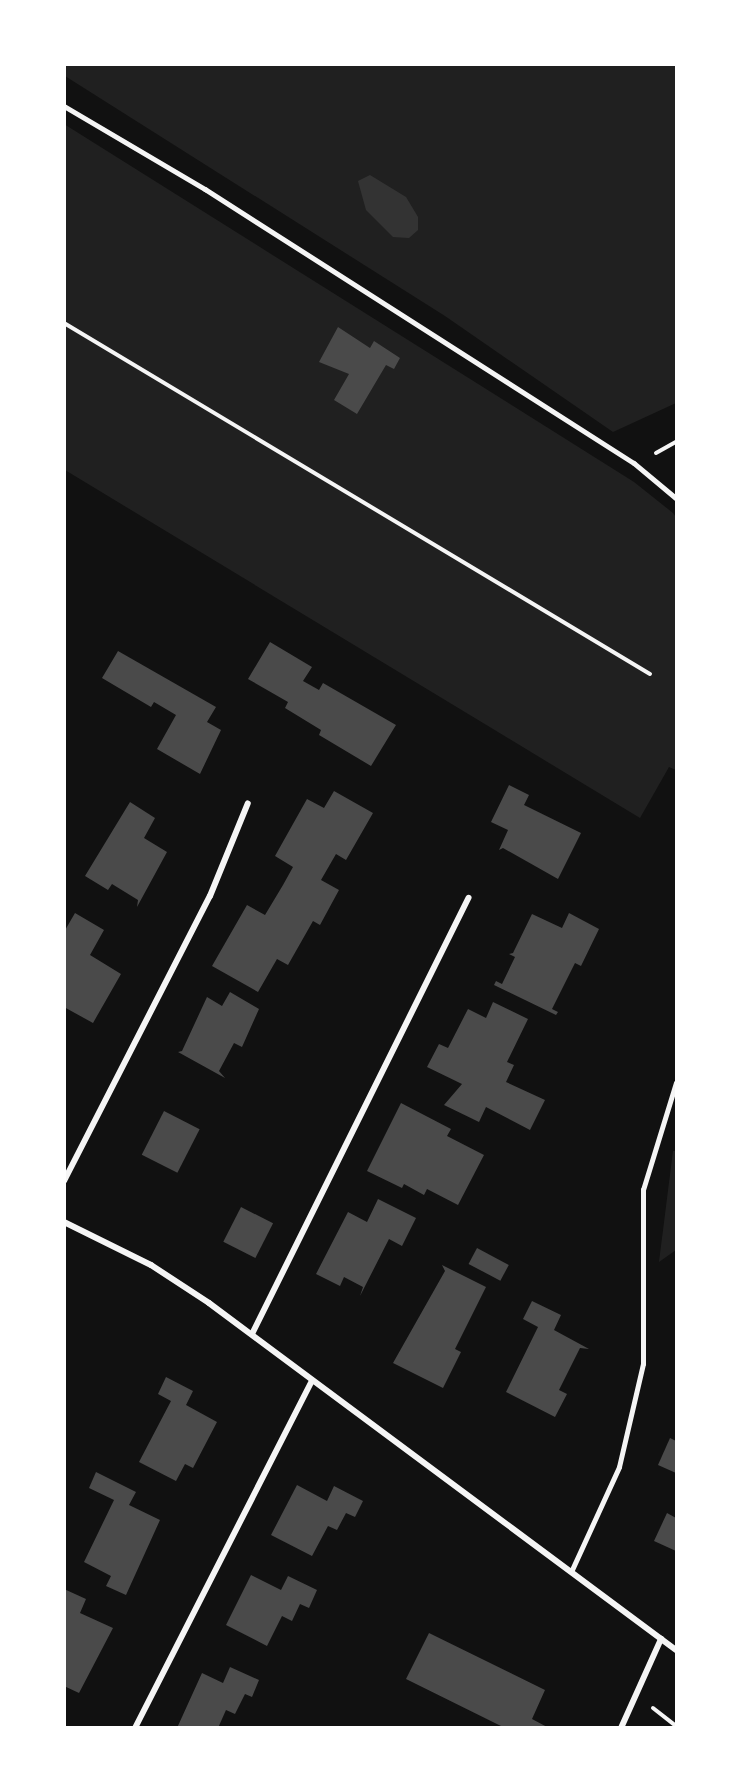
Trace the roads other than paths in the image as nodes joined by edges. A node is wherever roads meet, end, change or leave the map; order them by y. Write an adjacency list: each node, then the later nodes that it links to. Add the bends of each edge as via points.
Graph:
1 (64, 106): 2 (lane, via 205,189 624,457)
2 (676, 498)
3 (248, 803): 6 (street, via 210,896)
4 (468, 898): 8 (street)
5 (676, 1083): 10 (lane, via 644,1190 643,1364 619,1467)
6 (64, 1180)
7 (64, 1222): 8 (street, via 152,1266)
8 (252, 1334): 9 (street)
9 (312, 1381): 10 (street); 13 (street)
10 (571, 1573): 11 (street)
11 (661, 1639): 12 (street); 14 (street)
12 (676, 1650)
13 (135, 1728)
14 (621, 1728)

